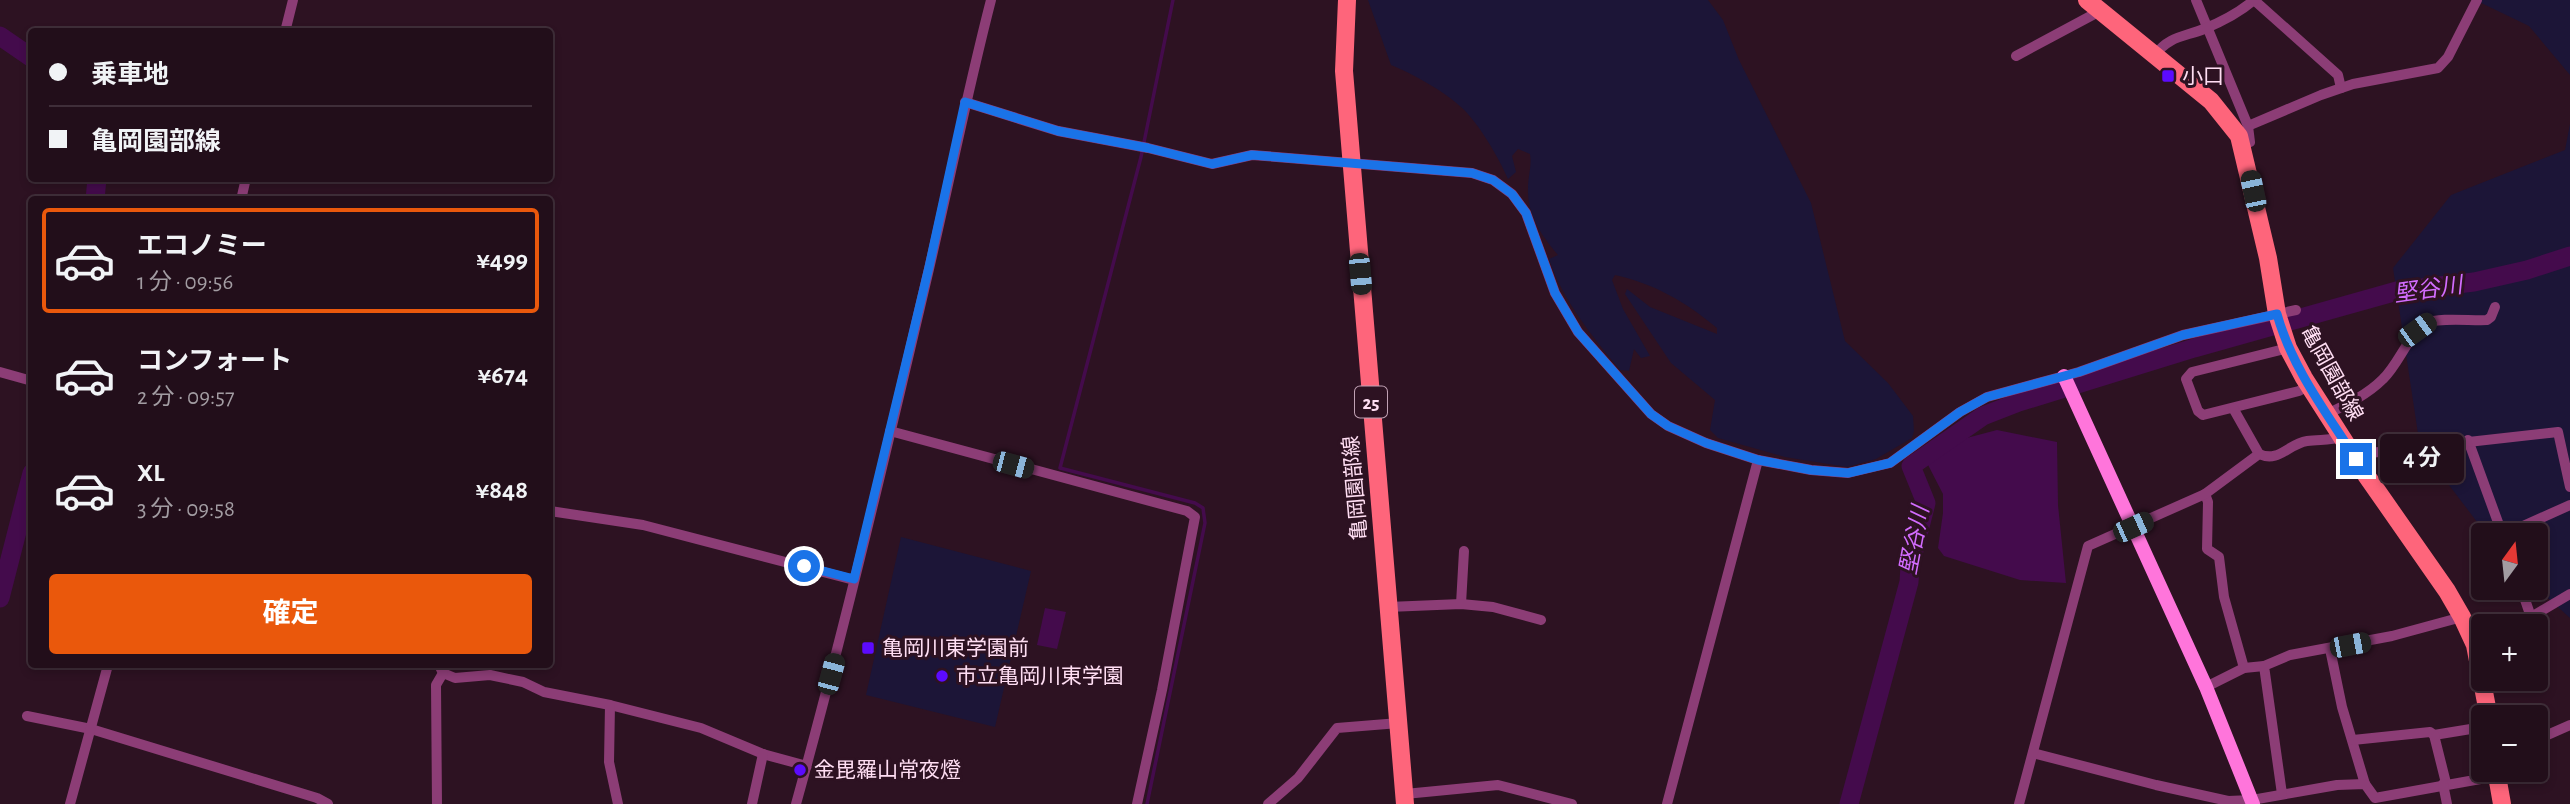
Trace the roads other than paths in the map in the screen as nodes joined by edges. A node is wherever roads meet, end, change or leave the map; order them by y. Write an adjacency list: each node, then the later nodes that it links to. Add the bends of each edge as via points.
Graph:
1 (293, 0): 8 (street)
2 (991, 0): 13 (street)
3 (1347, 0): 16 (main road, 亀岡園部線 / 25, via 1344,71)
4 (2196, 0): 9 (street)
5 (2254, 0): 9 (street); 12 (street, via 2338,75)
6 (2477, 0): 12 (street, via 2438,68)
7 (2094, 5): 10 (main road, 亀岡園部線); 11 (street)
8 (286, 28)
9 (2207, 28): 10 (street, via 2164,43); 14 (street)
10 (2155, 55): 15 (main road, 亀岡園部線, via 2211,101)
11 (2016, 57)
12 (2341, 88): 14 (street)
13 (965, 102): 16 (street, via 1058,131 1212,164 1252,155); 27 (street)
14 (2248, 126): 15 (street, via 2250,142)
15 (2242, 144): 19 (main road, 亀岡園部線)
16 (1352, 163): 32 (street, via 1472,173 1493,180 1512,194 1526,213 1555,293 1578,332 1651,414 1706,443); 44 (main road, 亀岡園部線 / 25)
17 (2495, 307): 26 (street, via 2487,320 2430,321 2417,330 2382,380)
18 (2296, 310): 19 (street)
19 (2277, 314): 20 (main road, 亀岡園部線); 22 (street, via 2183,335)
20 (2288, 348): 24 (main road, 亀岡園部線); 25 (street, via 2192,372 2186,379 2203,415)
21 (0, 372): 23 (street)
22 (2064, 376): 32 (street, via 1987,397 1890,463 1864,471 1836,472); 39 (street)
23 (28, 379)
24 (2309, 385): 25 (street); 26 (main road, 亀岡園部線)
25 (2233, 408): 30 (street)
26 (2327, 414): 28 (main road, 亀岡園部線)
27 (890, 431): 41 (street); 81 (street, via 1188,511 1195,517)
28 (2341, 436): 30 (street, via 2304,441 2275,457); 31 (main road, 亀岡園部線)
29 (2468, 440): 31 (street, via 2370,453); 33 (street, via 2558,432); 37 (street)
30 (2259, 454): 34 (street)
31 (2356, 459): 46 (main road, 亀岡園部線)
32 (1758, 460): 84 (street)
33 (2570, 487)
34 (2205, 494): 39 (street); 52 (street, via 2207,549 2219,557 2224,597)
35 (2570, 505): 38 (street)
36 (553, 511): 41 (street, via 643,525)
37 (2499, 523)
38 (2530, 523)
39 (2133, 527): 54 (street); 64 (street, via 2088,546)
40 (1464, 551): 43 (street)
41 (854, 579): 66 (street)
42 (2570, 594): 45 (street)
43 (1461, 604): 44 (street); 47 (street)
44 (1388, 607): 57 (main road, 亀岡園部線 / 25)
45 (2536, 614)
46 (2462, 617): 48 (main road, 亀岡園部線); 49 (street)
47 (1541, 620)
48 (2471, 631)
49 (2330, 649): 50 (street, via 2290,655); 63 (street)
50 (2264, 666): 52 (street); 71 (street)
51 (107, 668): 59 (street)
52 (2244, 668): 54 (street)
53 (441, 669): 55 (street, via 455,678 490,675); 77 (street, via 436,685)
54 (2206, 687): 74 (street)
55 (610, 705): 65 (street, via 701,728); 78 (street, via 609,762)
56 (27, 716): 59 (street)
57 (1399, 723): 72 (main road, 亀岡園部線 / 25); 82 (street, via 1337,728 1298,778)
58 (2570, 725): 62 (street)
59 (91, 729): 75 (street); 76 (street)
60 (2471, 729): 61 (street)
61 (2434, 734): 63 (street); 69 (street)
62 (2548, 735)
63 (2353, 740): 70 (street)
64 (2033, 753): 74 (street, via 2156,785); 85 (street)
65 (763, 754): 66 (street); 79 (street)
66 (807, 766): 80 (street)
67 (2471, 778): 69 (street)
68 (2498, 782): 87 (main road)
69 (2445, 783): 73 (street); 86 (street)
70 (2365, 784): 71 (street); 73 (street)
71 (2281, 794): 74 (street)
72 (1405, 799): 83 (street, via 1498,785)
73 (2375, 801)
74 (2253, 802)
75 (70, 804)
76 (328, 804)
77 (437, 804)
78 (618, 804)
79 (752, 804)
80 (796, 804)
81 (1137, 804)
82 (1268, 804)
83 (1572, 804)
84 (1667, 804)
85 (2019, 804)
86 (2447, 804)
87 (2502, 804)

